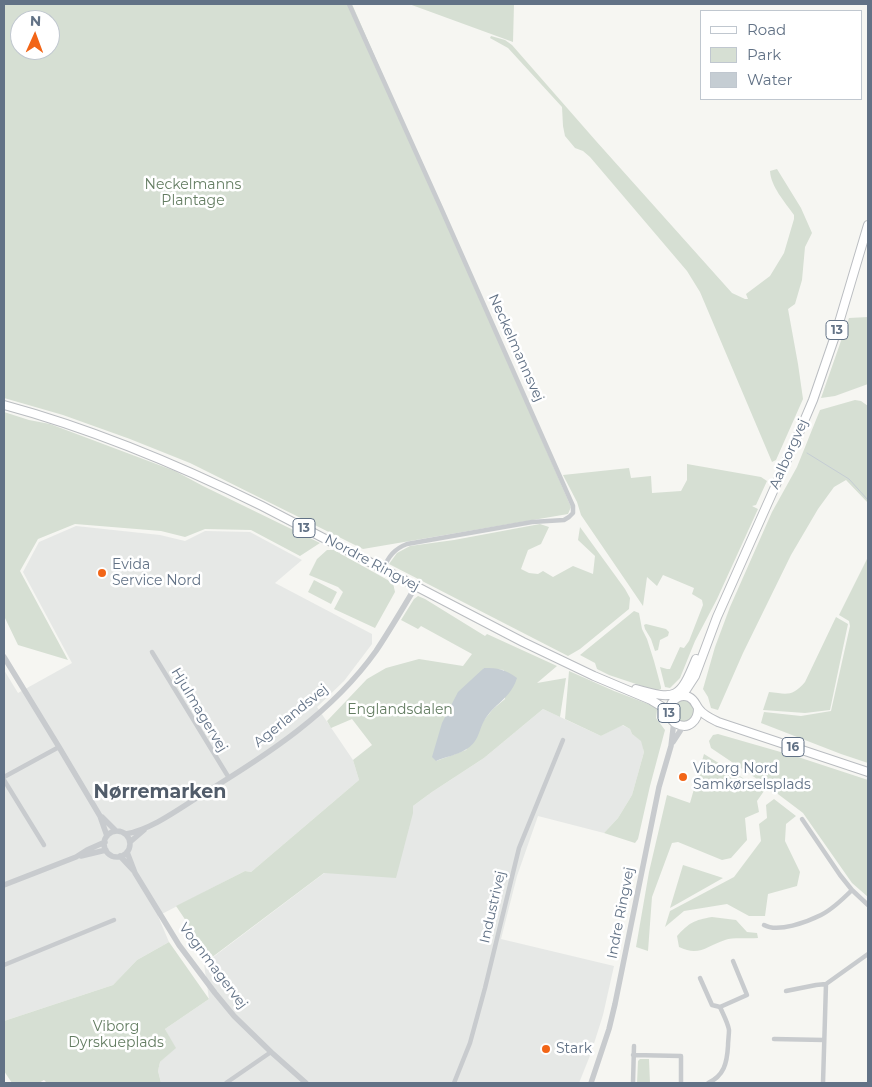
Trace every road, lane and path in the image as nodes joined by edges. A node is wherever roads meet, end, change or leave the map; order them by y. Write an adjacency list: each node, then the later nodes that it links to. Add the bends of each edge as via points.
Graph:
1 (349, 4): 4 (street, Neckelmannsvej, via 573,506 573,513 564,520 532,522 407,544 393,551)
2 (868, 225): 6 (main road, Aalborgvej / 13, via 813,400)
3 (4, 405): 4 (main road, Nordre Ringvej / 13, via 92,432 179,466)
4 (383, 569): 5 (main road, Nordre Ringvej / 13)
5 (416, 586): 9 (main road, Nordre Ringvej / 13); 26 (street, Agerlandsvej, via 375,652 350,683 299,730)
6 (717, 617): 9 (main road, 13, via 684,687 678,692 658,696); 10 (main road, Aalborgvej / 13)
7 (152, 652): 26 (street, Hjulmagervej)
8 (4, 657): 23 (street)
9 (594, 676): 12 (main road, Nordre Ringvej / 13)
10 (695, 676): 11 (main road, Aalborgvej); 13 (main road, Aalborgvej / 13)
11 (682, 696): 13 (main road, 13); 14 (main road, 13)
12 (651, 700): 14 (main road, Nordre Ringvej); 16 (main road, Nordre Ringvej / 13)
13 (694, 700): 15 (main road, 13)
14 (672, 701): 16 (main road, 13)
15 (698, 708): 18 (main road, 13); 19 (main road, 16)
16 (669, 711): 17 (main road, 13)
17 (674, 721): 20 (main road, 13); 22 (street, Indre Ringvej)
18 (694, 721): 19 (main road, 16); 20 (main road, 13)
19 (718, 722): 24 (main road, 16)
20 (684, 725): 22 (street, Indre Ringvej)
21 (563, 740): 59 (street, Industrivej, via 519,848 470,1043)
22 (671, 746): 60 (street, Indre Ringvej, via 615,1004)
23 (59, 747): 25 (street); 27 (street)
24 (868, 772)
25 (4, 778): 34 (street)
26 (228, 778): 29 (street, Agerlandsvej)
27 (100, 816): 30 (street); 32 (street)
28 (802, 819): 41 (street)
29 (146, 828): 31 (street, Agerlandsvej); 33 (street, Agerlandsvej)
30 (116, 831): 31 (street); 32 (street)
31 (126, 834): 33 (street)
32 (106, 839): 35 (street); 38 (street)
33 (130, 842): 36 (street)
34 (44, 845)
35 (106, 850): 37 (street, via 112,856); 38 (street)
36 (127, 852): 37 (street); 39 (street, Vognmagervej)
37 (120, 856): 39 (street, Vognmagervej)
38 (76, 857): 40 (street)
39 (135, 873): 55 (street, Vognmagervej, via 215,993)
40 (4, 885)
41 (852, 890): 42 (street); 44 (street, via 839,903 804,922 787,927 769,928)
42 (868, 905)
43 (114, 920): 47 (street)
44 (764, 925)
45 (868, 954): 49 (street)
46 (733, 961): 51 (street, via 747,995)
47 (4, 965)
48 (700, 978): 51 (street, via 712,1005)
49 (826, 984): 50 (street); 53 (street)
50 (786, 991)
51 (720, 1007): 63 (street, via 729,1029 727,1060 721,1074)
52 (774, 1039): 53 (street)
53 (824, 1040): 64 (street)
54 (634, 1046): 56 (street)
55 (270, 1052): 57 (street); 58 (street, Vognmagervej)
56 (633, 1055): 61 (street); 62 (street, via 681,1056)
57 (226, 1083)
58 (306, 1083)
59 (454, 1083)
60 (591, 1083)
61 (633, 1083)
62 (681, 1083)
63 (708, 1083)
64 (823, 1083)

